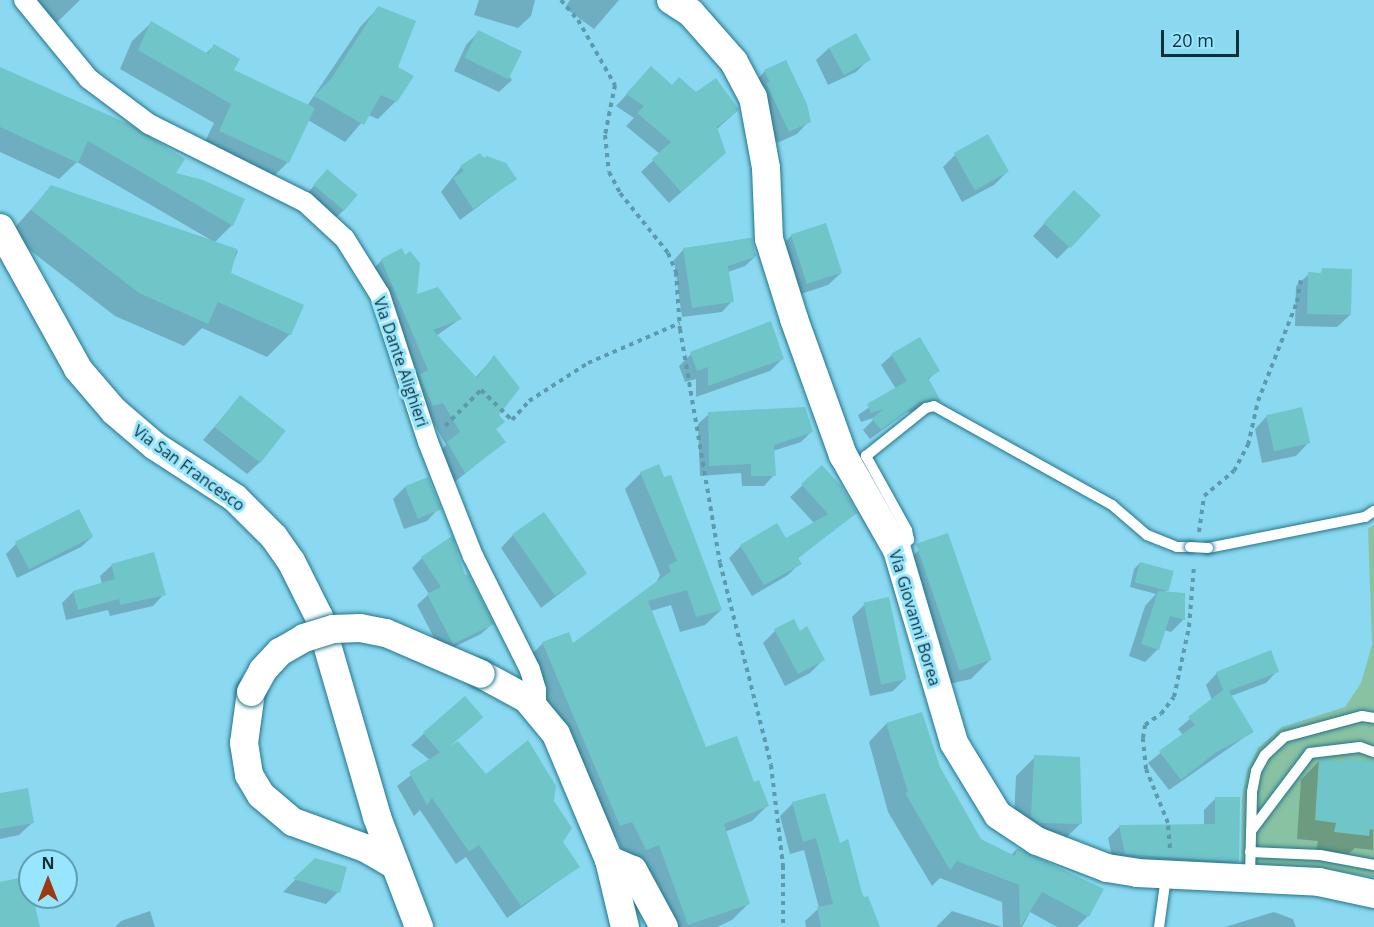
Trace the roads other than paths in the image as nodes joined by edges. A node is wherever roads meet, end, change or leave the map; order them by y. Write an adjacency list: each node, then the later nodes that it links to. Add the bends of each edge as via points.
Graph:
1 (24, 0): 6 (street, Via Dante Alighieri, via 89,79 149,124 305,202 345,239 380,295 430,447 474,556 530,670)
2 (671, 0): 5 (street, Via Giovanni Borea, via 691,13 734,62 753,98 766,168 769,239 778,269 843,455)
3 (0, 228): 9 (street, Via San Francesco, via 19,258 44,315 78,369 114,411 155,446 234,498 274,537 291,561 319,617)
4 (1374, 511): 5 (lane, bridge, via 1365,517 1192,552 1147,535 1113,506 934,406 926,408 866,456 908,530 909,540)
5 (897, 550): 16 (street, Via Giovanni Borea, via 954,743 998,815 1037,841 1083,862)
6 (536, 707): 10 (street, bridge, via 481,674 386,633 360,628 333,629 304,638 280,652 263,670 251,692 244,742 249,775 276,810); 12 (street, Via Dante Alighieri, via 556,734)
7 (1374, 717): 11 (lane, via 1362,716 1284,737 1265,755 1256,771)
8 (1374, 752): 11 (lane, via 1360,747 1310,753)
9 (377, 817): 10 (street); 13 (street, Via San Francesco)
10 (309, 829): 13 (street, via 365,848)
11 (1251, 831): 14 (lane)
12 (609, 860): 19 (street, Via Dante Alighieri); 20 (street, via 633,870)
13 (394, 865): 18 (street, Via San Francesco)
14 (1250, 865): 15 (lane, via 1320,855); 16 (street, Via Giovanni Borea); 17 (street, Via Giovanni Borea)
15 (1374, 865)
16 (1166, 875): 21 (lane)
17 (1374, 894)
18 (419, 927)
19 (625, 927)
20 (664, 927)
21 (1159, 927)

